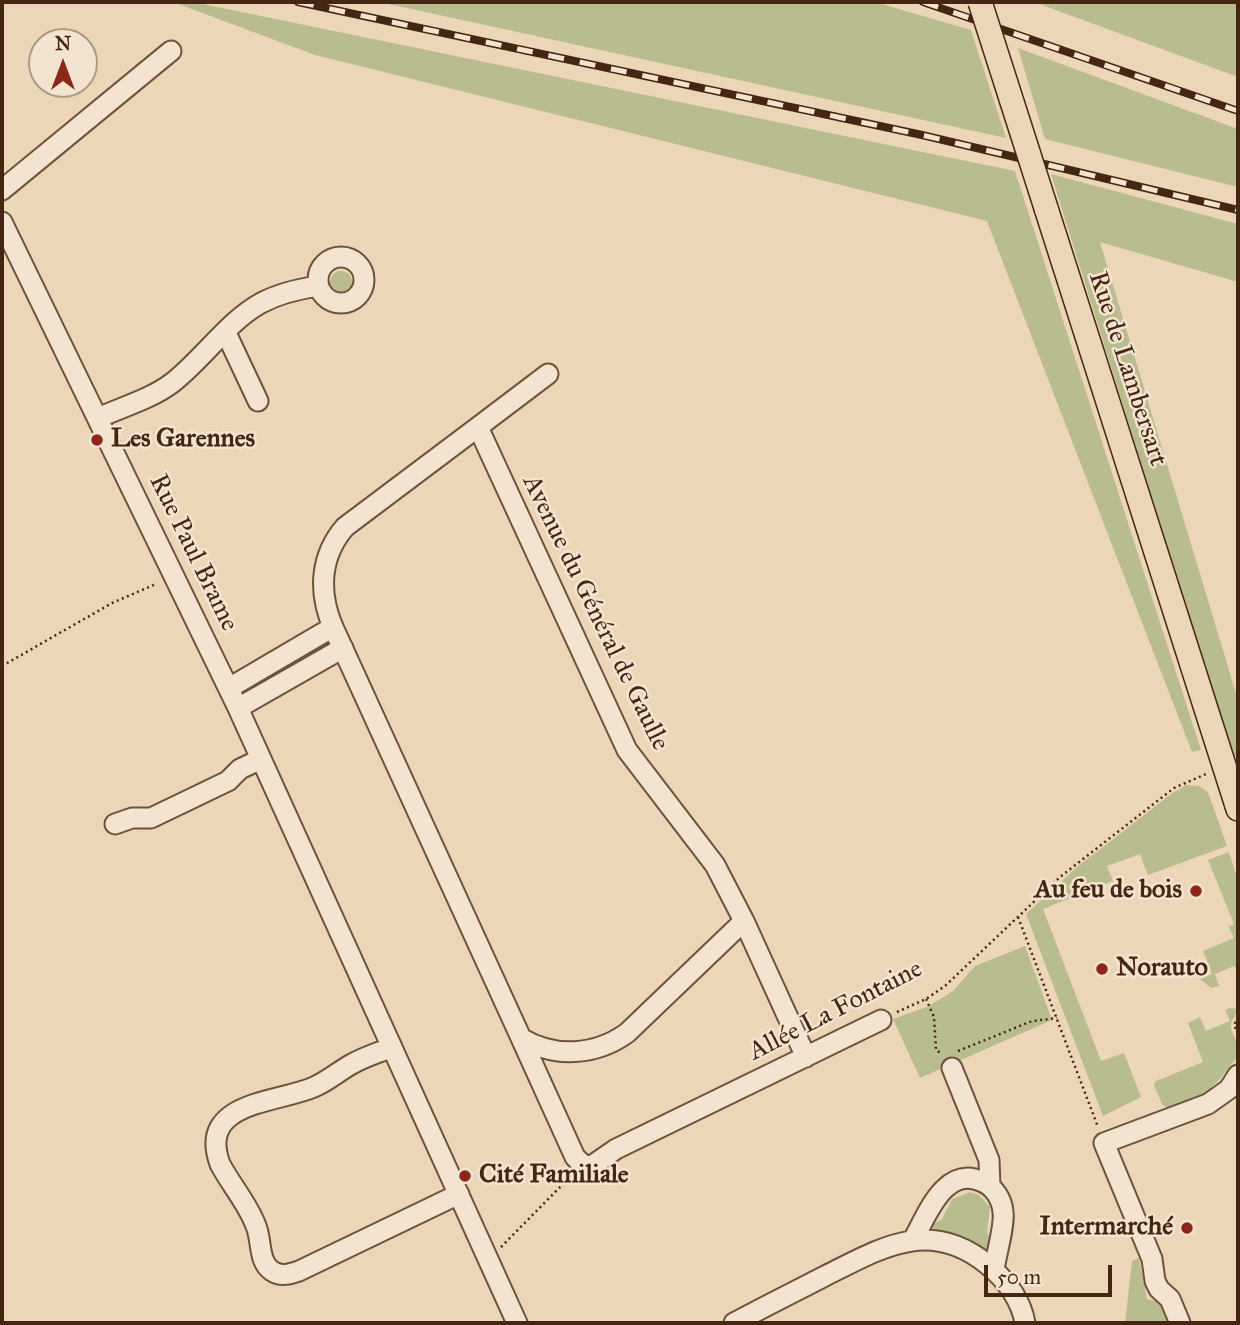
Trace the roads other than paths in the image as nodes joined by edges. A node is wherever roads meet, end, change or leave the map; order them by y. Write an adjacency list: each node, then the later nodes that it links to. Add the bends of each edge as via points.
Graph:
1 (980, 2): 16 (main road, Rue de Lambersart, bridge)
2 (171, 51): 3 (street)
3 (2, 190)
4 (2, 222): 9 (street, Rue Paul Brame)
5 (318, 286): 6 (street, via 261,303)
6 (226, 333): 8 (street); 9 (street, via 164,387)
7 (548, 374): 10 (street)
8 (258, 401)
9 (98, 418): 13 (street, Rue Paul Brame)
10 (478, 427): 11 (street, via 339,534 323,579); 18 (street, Avenue du Général de Gaulle, via 627,750 715,865)
11 (333, 627): 12 (street); 13 (street)
12 (343, 648): 14 (street); 20 (street)
13 (229, 688): 14 (street, Rue Paul Brame)
14 (238, 708): 15 (street, Rue Paul Brame)
15 (261, 759): 17 (street, via 228,781 151,818); 21 (street, Rue Paul Brame)
16 (1238, 809)
17 (115, 824)
18 (744, 921): 20 (street, via 620,1038 594,1049 562,1052 542,1049); 22 (street, Avenue du Général de Gaulle)
19 (881, 1020): 22 (street, Allée La Fontaine)
20 (521, 1038): 22 (street, Allée La Fontaine, via 575,1157 590,1167 616,1149)
21 (392, 1047): 26 (street, Rue Paul Brame); 26 (street, via 316,1086 249,1105 229,1117 217,1138 220,1164 256,1223 266,1265 277,1274 299,1271)
22 (806, 1057)
23 (952, 1068): 25 (street, via 989,1160)
24 (1238, 1075): 33 (street, via 1229,1089 1208,1104 1104,1143 1152,1259 1158,1289 1170,1299)
25 (990, 1186): 27 (street, via 969,1178 947,1185); 28 (street, via 1003,1209)
26 (458, 1194): 30 (street, Rue Paul Brame)
27 (912, 1240): 28 (street, via 959,1248); 29 (street, via 880,1249)
28 (994, 1270): 32 (street, via 1008,1286)
29 (767, 1315): 31 (street)
30 (517, 1323)
31 (734, 1323)
32 (1025, 1323)
33 (1180, 1323)

